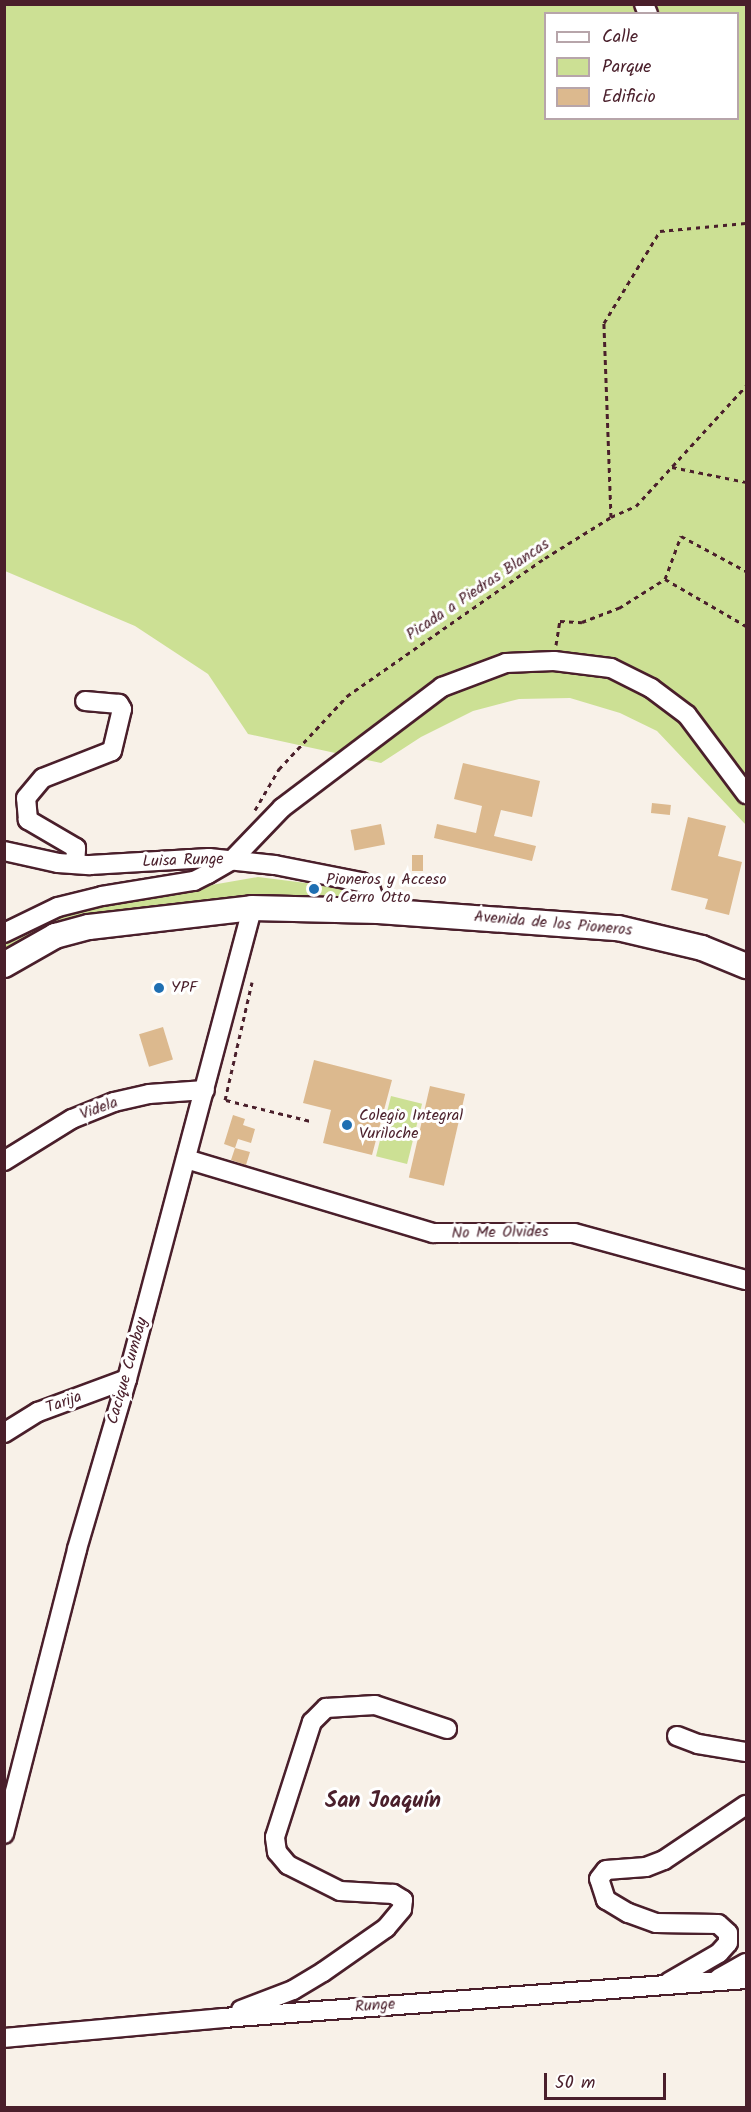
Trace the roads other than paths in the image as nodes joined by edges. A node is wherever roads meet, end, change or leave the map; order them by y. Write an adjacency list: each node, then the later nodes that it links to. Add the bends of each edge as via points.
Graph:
1 (85, 701): 5 (street, via 119,704 122,710 112,751 43,778 26,798 28,820 76,848)
2 (747, 794): 4 (street, via 687,715 651,688 611,668 554,661 506,663 442,687 335,767 254,835)
3 (4, 851): 5 (street, Luisa Runge)
4 (232, 860): 5 (street, Luisa Runge); 7 (street, Luisa Runge, via 361,882 370,887); 8 (street, via 194,881 58,907)
5 (75, 864)
6 (252, 908): 7 (main road, Avenida de los Pioneros); 9 (main road, Avenida de los Pioneros, via 89,927 55,936); 11 (street, Cacique Cumbay)
7 (378, 911): 10 (main road, Avenida de los Pioneros, via 618,928 702,948)
8 (4, 933)
9 (4, 965)
10 (747, 966)
11 (205, 1090): 12 (street, Cacique Cumbay); 13 (street, Videla, via 148,1094 114,1102 72,1119)
12 (186, 1159): 14 (street, No Me Olvides, via 433,1233 574,1233); 15 (street, Cacique Cumbay)
13 (4, 1161)
14 (747, 1280)
15 (127, 1379): 16 (street, Tarija, via 38,1412); 21 (street, Cacique Cumbay, via 77,1549)
16 (4, 1433)
17 (447, 1729): 26 (street, via 375,1705 326,1708 312,1722 275,1837 278,1852 288,1865 340,1891 393,1894 403,1900 402,1909 386,1928 323,1972 293,1990)
18 (677, 1736): 19 (street, via 698,1744)
19 (747, 1752)
20 (747, 1805): 25 (street, via 664,1860 646,1867 606,1869 599,1879 606,1900 628,1913 656,1923 718,1924 728,1933 729,1943 719,1953)
21 (4, 1834)
22 (747, 1963): 24 (street)
23 (747, 1979): 24 (street, Runge)
24 (713, 1982): 25 (street, Runge)
25 (665, 1984): 26 (street, Runge)
26 (223, 2018): 27 (street, Runge)
27 (4, 2038)

